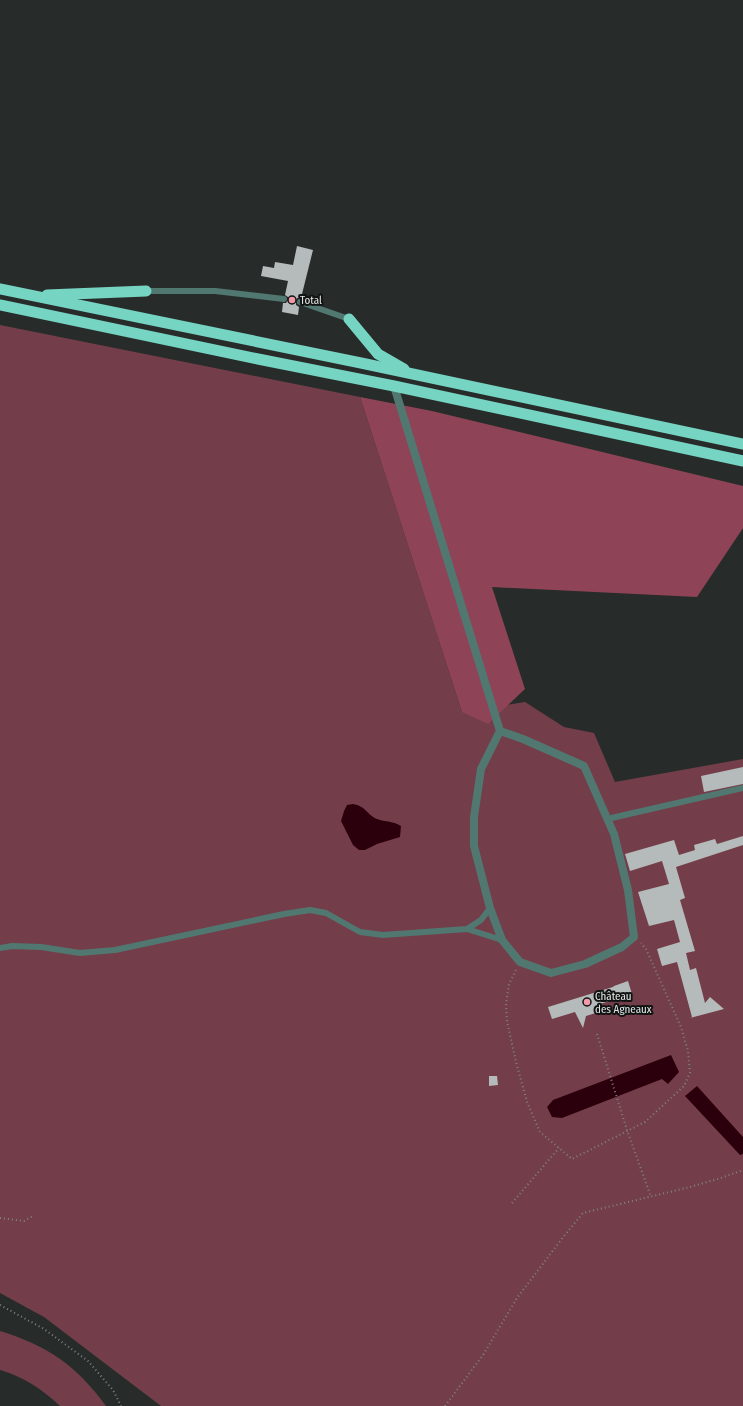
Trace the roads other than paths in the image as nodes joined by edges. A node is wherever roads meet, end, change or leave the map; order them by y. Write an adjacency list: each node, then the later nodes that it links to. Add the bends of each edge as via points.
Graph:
1 (0, 289): 3 (highway)
2 (146, 291): 3 (highway); 4 (lane, via 215,291)
3 (29, 295): 8 (highway)
4 (284, 298)
5 (300, 302): 7 (lane)
6 (0, 305): 9 (highway)
7 (349, 319): 8 (highway, via 378,354)
8 (414, 374): 10 (highway)
9 (394, 386): 11 (highway); 12 (street)
10 (743, 444)
11 (743, 461)
12 (500, 731): 14 (street, via 584,766); 15 (street, via 481,769 474,817 474,846)
13 (743, 788): 14 (lane)
14 (607, 819): 17 (street, via 614,834 628,890 634,937 622,947 585,964 551,973 520,962)
15 (490, 908): 16 (lane, via 481,920); 17 (street)
16 (467, 929): 17 (lane); 18 (lane, via 383,935 360,932 326,913 310,910 115,950 80,953 41,947)
17 (502, 940)
18 (0, 948)

